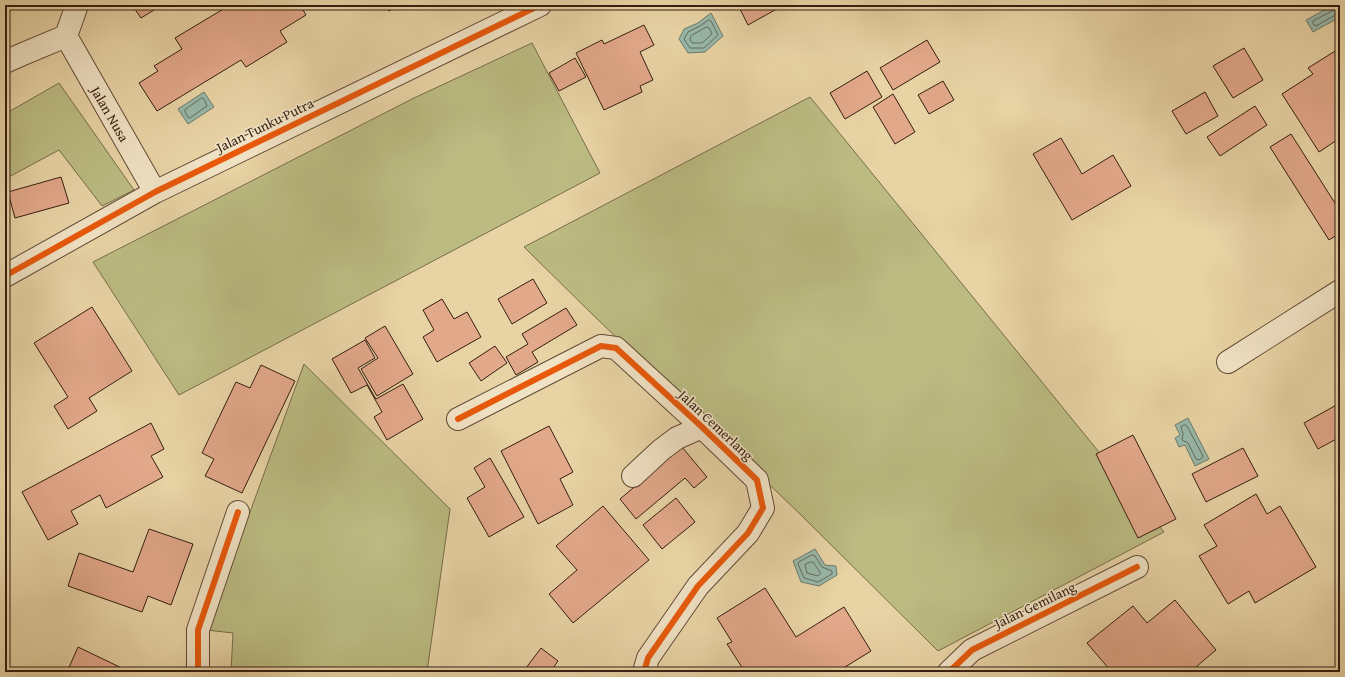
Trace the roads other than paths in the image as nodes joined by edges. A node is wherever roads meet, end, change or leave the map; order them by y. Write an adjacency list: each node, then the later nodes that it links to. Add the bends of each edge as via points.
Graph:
1 (77, 5): 3 (street)
2 (540, 5): 5 (street, Jalan Tunku Putra)
3 (66, 36): 4 (street); 5 (street, Jalan Nusa)
4 (5, 62)
5 (155, 192): 6 (street, Jalan Tunku Putra)
6 (5, 276)
7 (1340, 291): 8 (street)
8 (1228, 362)
9 (458, 419): 10 (street, Jalan Cemerlang, via 602,346 616,348)
10 (702, 427): 11 (street, via 677,438); 15 (street, Jalan Cemerlang, via 757,480 763,508 748,533 698,586 648,658)
11 (633, 476)
12 (238, 512): 14 (street, via 198,630)
13 (1137, 567): 16 (street, Jalan Gemilang, via 972,650)
14 (198, 672)
15 (644, 672)
16 (949, 672)

